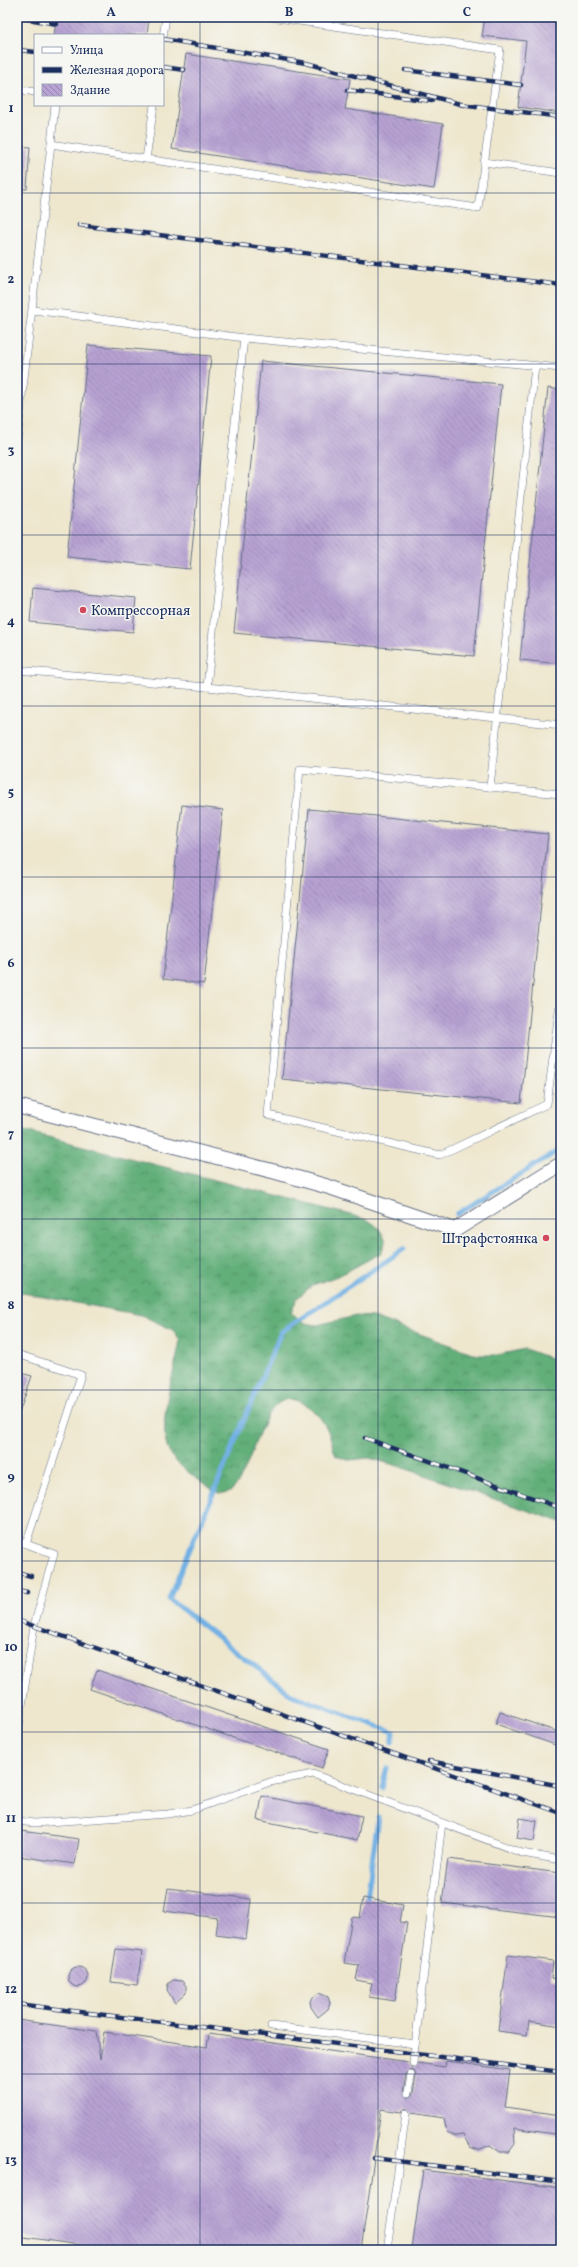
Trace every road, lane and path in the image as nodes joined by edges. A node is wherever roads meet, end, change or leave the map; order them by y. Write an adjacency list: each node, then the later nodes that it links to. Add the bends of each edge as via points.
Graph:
1 (166, 17): 3 (lane)
2 (271, 17): 10 (lane, via 500,50)
3 (163, 34)
4 (17, 89): 5 (lane)
5 (34, 92)
6 (55, 106): 8 (lane)
7 (154, 106): 9 (lane)
8 (51, 144): 9 (lane); 12 (lane)
9 (146, 159): 10 (lane, via 478,208)
10 (484, 162): 11 (lane)
11 (561, 173)
12 (33, 310): 13 (lane); 16 (lane)
13 (244, 338): 14 (lane); 19 (lane)
14 (536, 366): 15 (lane); 20 (lane)
15 (561, 368)
16 (20, 382): 17 (lane)
17 (17, 439)
18 (17, 670): 19 (lane)
19 (207, 687): 20 (lane)
20 (498, 718): 21 (lane); 22 (lane)
21 (561, 725)
22 (490, 787): 23 (lane); 24 (lane, via 300,769 268,1115 440,1155 547,1104)
23 (561, 794)
24 (561, 995)
25 (17, 1106): 26 (street, via 329,1187 455,1230)
26 (561, 1164)
27 (17, 1354): 29 (lane, via 81,1375)
28 (17, 1541): 29 (lane)
29 (26, 1544): 30 (lane, via 54,1554)
30 (20, 1689): 31 (lane)
31 (17, 1739)
32 (17, 1821): 33 (lane, via 34,1823 168,1814 192,1810 270,1782 313,1774)
33 (442, 1823): 34 (lane, via 522,1853); 36 (lane)
34 (561, 1860)
35 (271, 2026): 36 (lane)
36 (416, 2044): 37 (lane)
37 (413, 2063)
38 (411, 2075): 39 (lane)
39 (408, 2093)
40 (406, 2112): 41 (lane)
41 (387, 2250)

